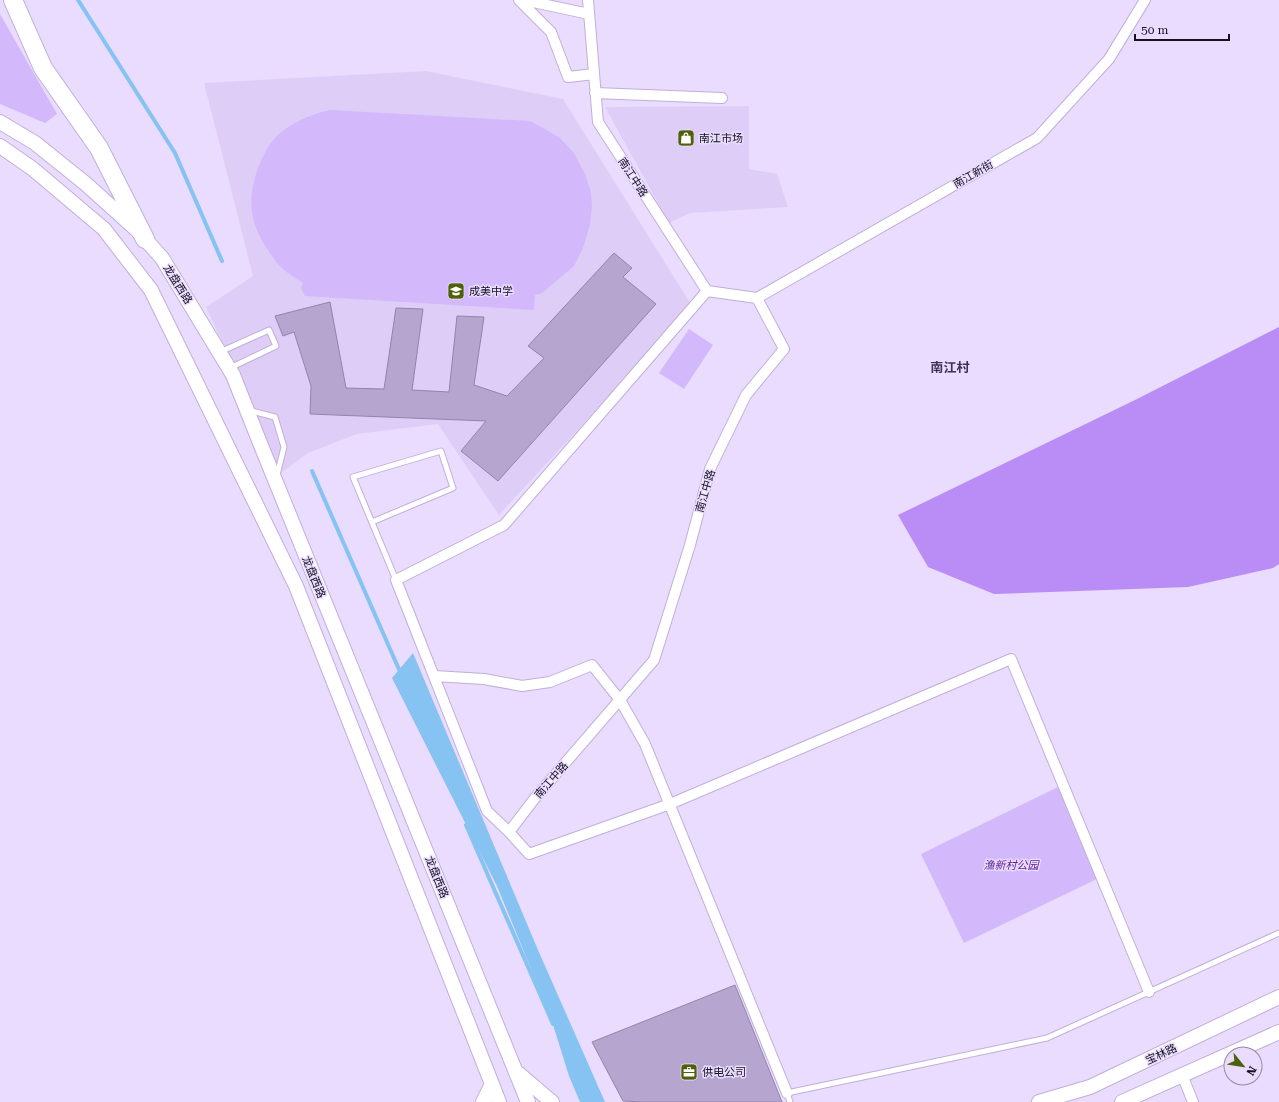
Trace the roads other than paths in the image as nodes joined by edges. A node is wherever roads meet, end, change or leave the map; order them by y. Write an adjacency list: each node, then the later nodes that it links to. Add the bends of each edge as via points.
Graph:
1 (13, 0): 12 (highway, via 43,68 99,148)
2 (519, 0): 7 (street, via 551,32 568,77)
3 (524, 0): 6 (street)
4 (588, 0): 6 (street, 南江中路)
5 (1145, 0): 14 (street, 南江新街, via 1110,59 1037,138)
6 (589, 14): 7 (street, 南江中路)
7 (594, 74): 8 (street, 南江中路)
8 (595, 93): 9 (street); 13 (street, 南江中路, via 598,122)
9 (722, 98)
10 (0, 122): 12 (street, 龙盘西路, via 35,143 86,184)
11 (0, 146): 31 (street, 龙盘西路, via 33,168 104,229 151,290 296,586)
12 (145, 239): 15 (street, 龙盘西路, via 162,258)
13 (708, 291): 14 (street); 20 (street, via 504,525)
14 (757, 298): 22 (street, 南江中路, via 784,349 746,395 710,469 690,545 654,660)
15 (220, 352): 16 (street, 龙盘西路); 16 (lane, via 270,330 276,346)
16 (229, 368): 17 (street, 龙盘西路)
17 (246, 409): 18 (street, 龙盘西路); 18 (lane, via 275,417 284,446)
18 (276, 484): 29 (street, 龙盘西路)
19 (372, 522): 19 (lane, via 353,477 441,451 453,488); 20 (lane)
20 (396, 580): 21 (street)
21 (434, 676): 22 (street, via 522,686 550,682 592,665); 24 (street, via 487,811)
22 (620, 700): 23 (street, via 645,744); 24 (street, 南江中路)
23 (670, 804): 24 (street, via 529,854); 26 (street, via 1011,659); 32 (street)
24 (509, 832)
25 (1279, 933): 26 (lane)
26 (1149, 992): 32 (lane, via 1047,1038)
27 (1279, 997): 37 (street, 宝林路, via 1090,1087)
28 (1279, 1032): 30 (street)
29 (516, 1071): 35 (street, 龙盘西路); 36 (street)
30 (1182, 1075): 38 (street); 39 (street)
31 (492, 1084): 33 (street); 34 (street, 龙盘西路)
32 (789, 1098)
33 (484, 1102)
34 (499, 1102)
35 (528, 1102)
36 (552, 1102)
37 (1039, 1102)
38 (1122, 1102)
39 (1193, 1102)

